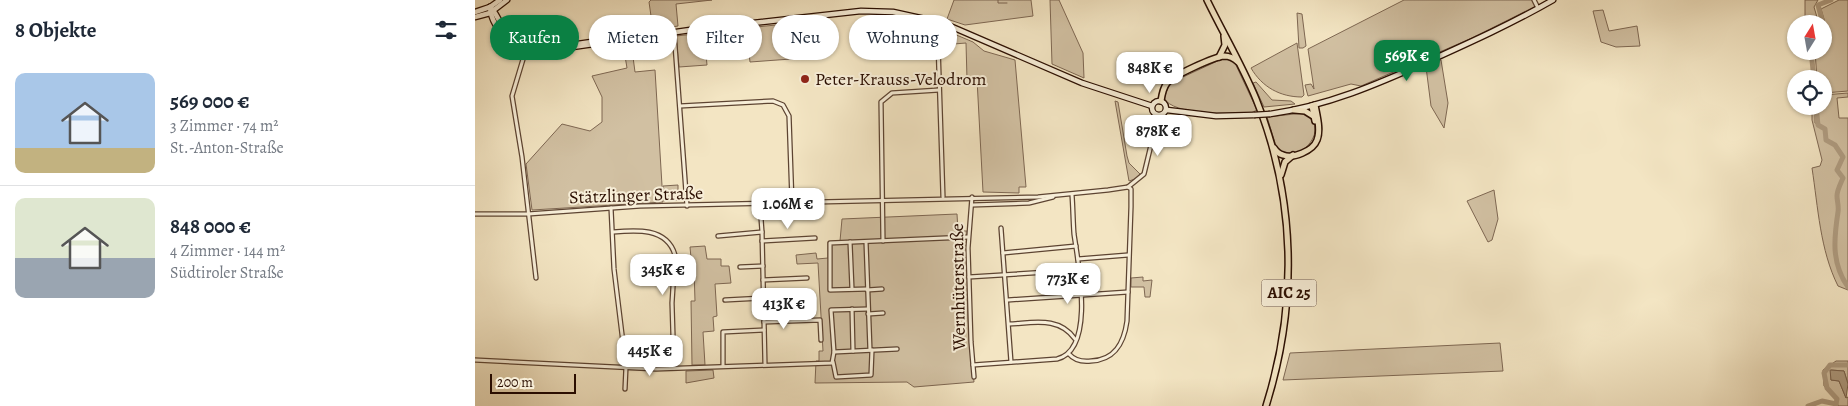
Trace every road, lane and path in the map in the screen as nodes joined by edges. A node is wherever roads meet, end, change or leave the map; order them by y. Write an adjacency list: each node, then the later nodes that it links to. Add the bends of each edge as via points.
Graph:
1 (500, 0): 6 (main road)
2 (507, 0): 9 (main road)
3 (1207, 0): 15 (main road, AIC 25)
4 (1534, 0): 7 (street)
5 (1553, 0): 7 (main road)
6 (490, 7): 8 (main road); 9 (main road)
7 (1538, 8): 23 (main road, via 1406,71 1344,98)
8 (475, 12)
9 (492, 12): 10 (main road); 12 (main road)
10 (494, 15)
11 (909, 15): 14 (main road, via 866,11)
12 (475, 17)
13 (957, 29): 25 (main road, via 1082,83)
14 (677, 32)
15 (1224, 35): 16 (main road, via 1225,45); 20 (main road, AIC 25)
16 (1219, 57): 20 (main road, via 1229,56); 22 (main road, via 1168,81)
17 (523, 60): 46 (street, via 512,96)
18 (676, 60): 24 (street)
19 (938, 60): 21 (street)
20 (1239, 62): 31 (main road, AIC 25)
21 (939, 90): 36 (street); 39 (street, via 892,93 881,102)
22 (1161, 101): 25 (main road); 26 (main road)
23 (1316, 105): 27 (main road); 29 (main road); 30 (main road)
24 (680, 106): 40 (street, via 773,101 783,105 789,116); 43 (street)
25 (1152, 106): 28 (main road)
26 (1167, 110): 27 (main road, bridge, via 1254,115); 28 (main road)
27 (1294, 110): 29 (main road)
28 (1158, 116): 34 (street, via 1146,169)
29 (1313, 116): 30 (main road)
30 (1318, 129): 32 (main road, via 1313,147)
31 (1273, 148): 32 (main road, via 1283,156); 33 (main road, AIC 25)
32 (1293, 155): 33 (main road, via 1285,162)
33 (1281, 178): 103 (main road, AIC 25, via 1288,230 1288,301 1283,342)
34 (1128, 187): 35 (street, Stätzlinger Straße); 59 (street, via 1131,195)
35 (1072, 194): 38 (street, Stätzlinger Straße); 57 (street)
36 (943, 197): 37 (street, Stätzlinger Straße); 39 (street, Stätzlinger Straße)
37 (972, 197): 38 (street, Stätzlinger Straße); 42 (street, Wernhüterstraße)
38 (1038, 199): 42 (street, Stätzlinger Straße, via 993,206)
39 (882, 200): 40 (street, Stätzlinger Straße); 54 (street)
40 (792, 202): 41 (street, Stätzlinger Straße)
41 (760, 204): 43 (street, Stätzlinger Straße); 49 (street)
42 (972, 205): 51 (street, Wernhüterstraße)
43 (687, 206): 44 (street, Stätzlinger Straße)
44 (611, 208): 46 (street, Stätzlinger Straße); 48 (street)
45 (475, 214): 46 (street, Stätzlinger Straße)
46 (528, 214): 66 (street)
47 (1001, 228): 58 (street)
48 (613, 232): 99 (street, via 614,269); 100 (street, via 645,231 665,239 673,248)
49 (762, 232): 50 (street); 53 (street)
50 (718, 236)
51 (968, 237): 54 (street); 65 (street, Wernhüterstraße)
52 (815, 238): 53 (street)
53 (762, 241): 61 (street)
54 (883, 241): 56 (street)
55 (849, 242): 56 (street); 69 (street); 69 (street, via 829,245 830,290)
56 (866, 242): 70 (street)
57 (1077, 246): 58 (street); 60 (street)
58 (1003, 252): 64 (street)
59 (1128, 255): 60 (street); 72 (street)
60 (1078, 259): 63 (street)
61 (763, 266): 62 (street); 68 (street)
62 (740, 267)
63 (1079, 270): 64 (street); 73 (street)
64 (1005, 275): 65 (street); 76 (street)
65 (969, 277): 97 (street, Wernhüterstraße)
66 (536, 278)
67 (807, 278): 68 (street)
68 (763, 280): 74 (street)
69 (852, 289): 70 (street)
70 (867, 289): 71 (street); 78 (street)
71 (883, 289)
72 (1128, 292): 73 (street); 92 (street, via 1126,329 1114,353 1106,359 1088,362 1076,360)
73 (1082, 295): 76 (street); 85 (street)
74 (763, 298): 75 (street); 81 (street)
75 (725, 300)
76 (1007, 300): 82 (street)
77 (851, 309): 78 (street); 90 (street); 91 (street, via 831,310)
78 (868, 309): 80 (street)
79 (883, 313): 80 (street)
80 (868, 314): 89 (street)
81 (764, 322): 83 (street); 87 (street, via 820,320)
82 (1009, 324): 84 (street, via 1051,322); 95 (street)
83 (764, 330): 96 (street); 98 (street, via 723,332)
84 (1071, 332): 85 (street); 86 (street)
85 (1077, 332): 86 (street)
86 (1075, 339): 92 (street)
87 (821, 340)
88 (897, 349): 89 (street)
89 (871, 350): 90 (street); 94 (street, via 871,375 836,376)
90 (853, 351): 91 (street)
91 (834, 352): 94 (street)
92 (1069, 354): 95 (street, via 1057,359)
93 (475, 360): 99 (street)
94 (833, 362): 96 (street)
95 (1011, 362): 97 (street)
96 (765, 364): 98 (street)
97 (973, 365): 101 (street, Wernhüterstraße)
98 (723, 366): 100 (street)
99 (626, 367): 100 (street); 102 (street)
100 (674, 368)
101 (975, 377)
102 (625, 389)
103 (1266, 406)

